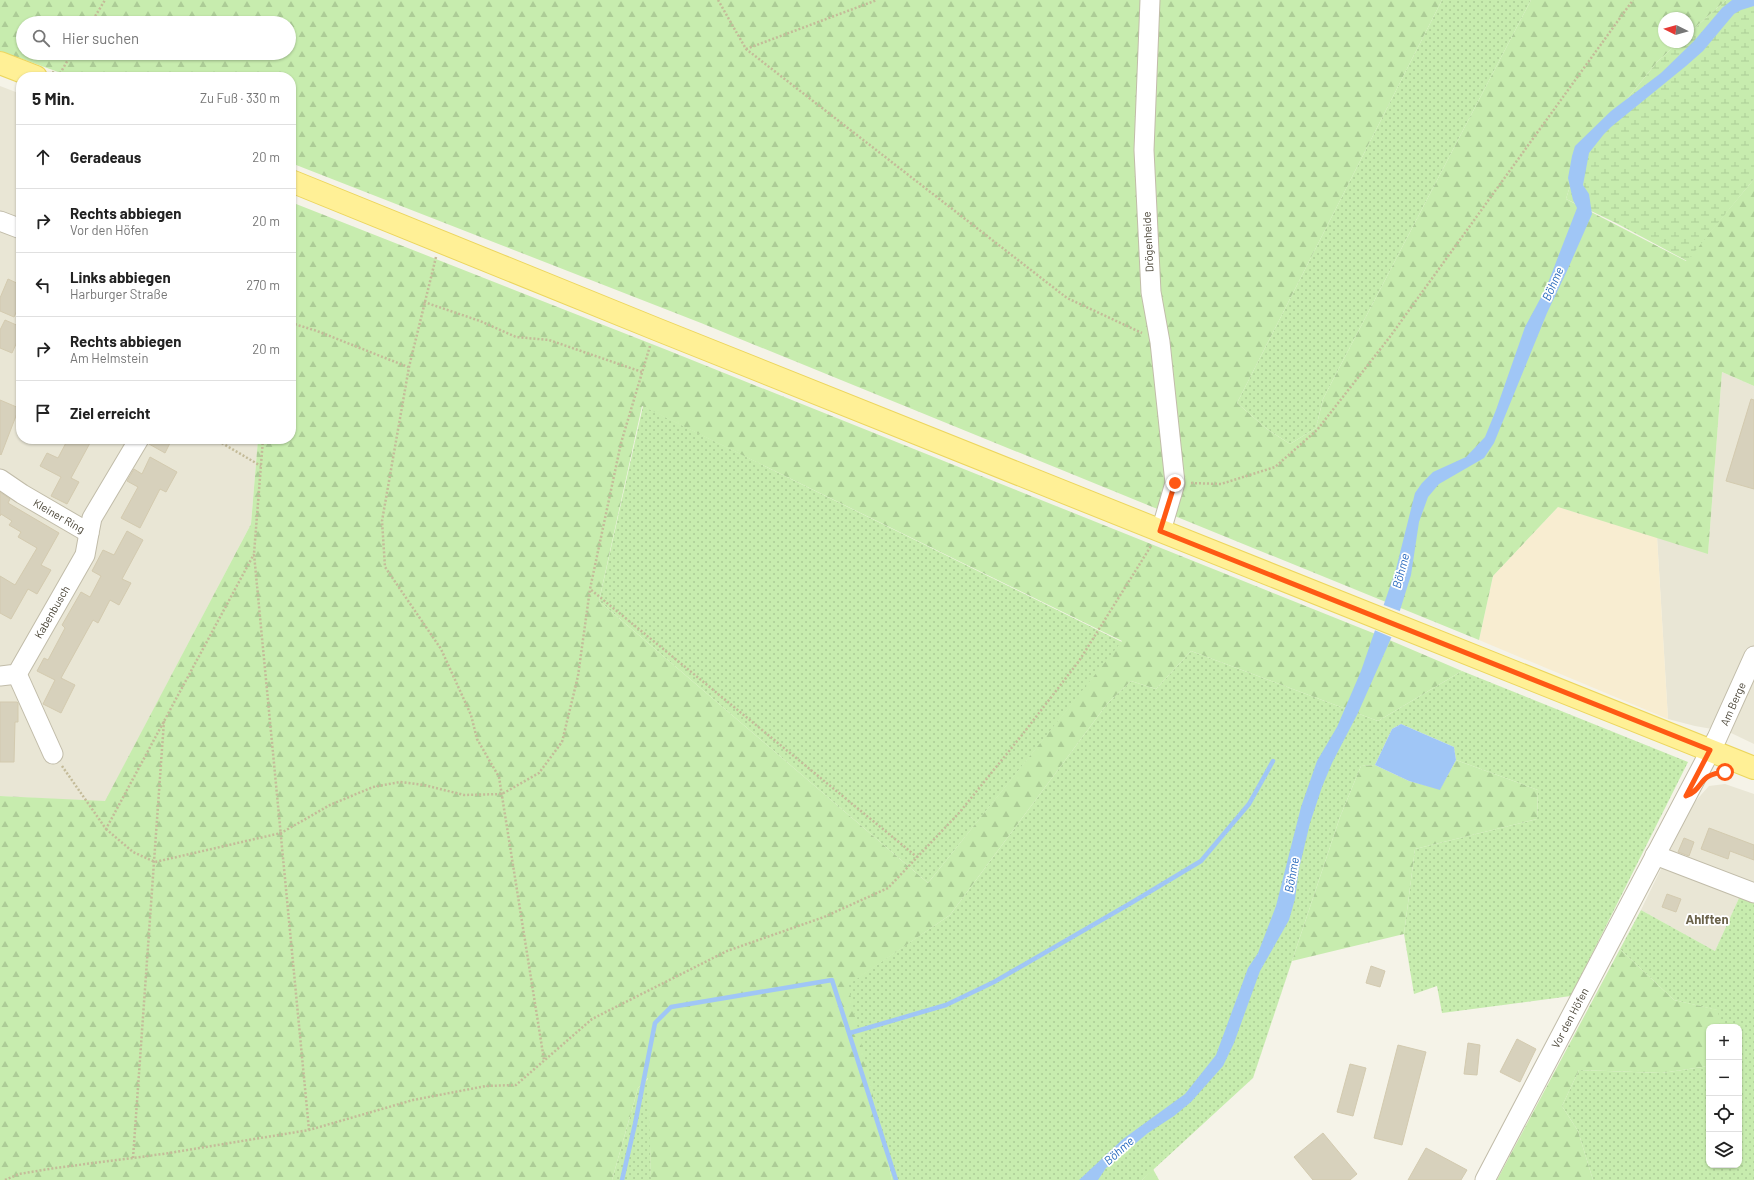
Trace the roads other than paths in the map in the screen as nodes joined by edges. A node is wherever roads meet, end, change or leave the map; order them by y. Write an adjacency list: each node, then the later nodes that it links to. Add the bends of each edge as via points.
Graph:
1 (1150, 0): 9 (street, Drögenheide, via 1144,150 1151,292 1160,342 1175,483)
2 (0, 63): 3 (main road)
3 (23, 72)
4 (296, 183): 9 (main road)
5 (0, 221): 6 (street)
6 (16, 227)
7 (136, 444): 10 (street, Kleiner Ring, via 92,518)
8 (0, 479): 10 (street, Kleiner Ring)
9 (1160, 531): 13 (main road)
10 (89, 533): 12 (street, Kabenbusch, via 85,555)
11 (1754, 656): 13 (street, Am Berge)
12 (8, 675): 14 (street)
13 (1710, 750): 15 (main road); 16 (street, Vor den Höfen)
14 (53, 754)
15 (1754, 768)
16 (1655, 855): 17 (street); 18 (street, Vor den Höfen)
17 (1754, 893)
18 (1485, 1180)

